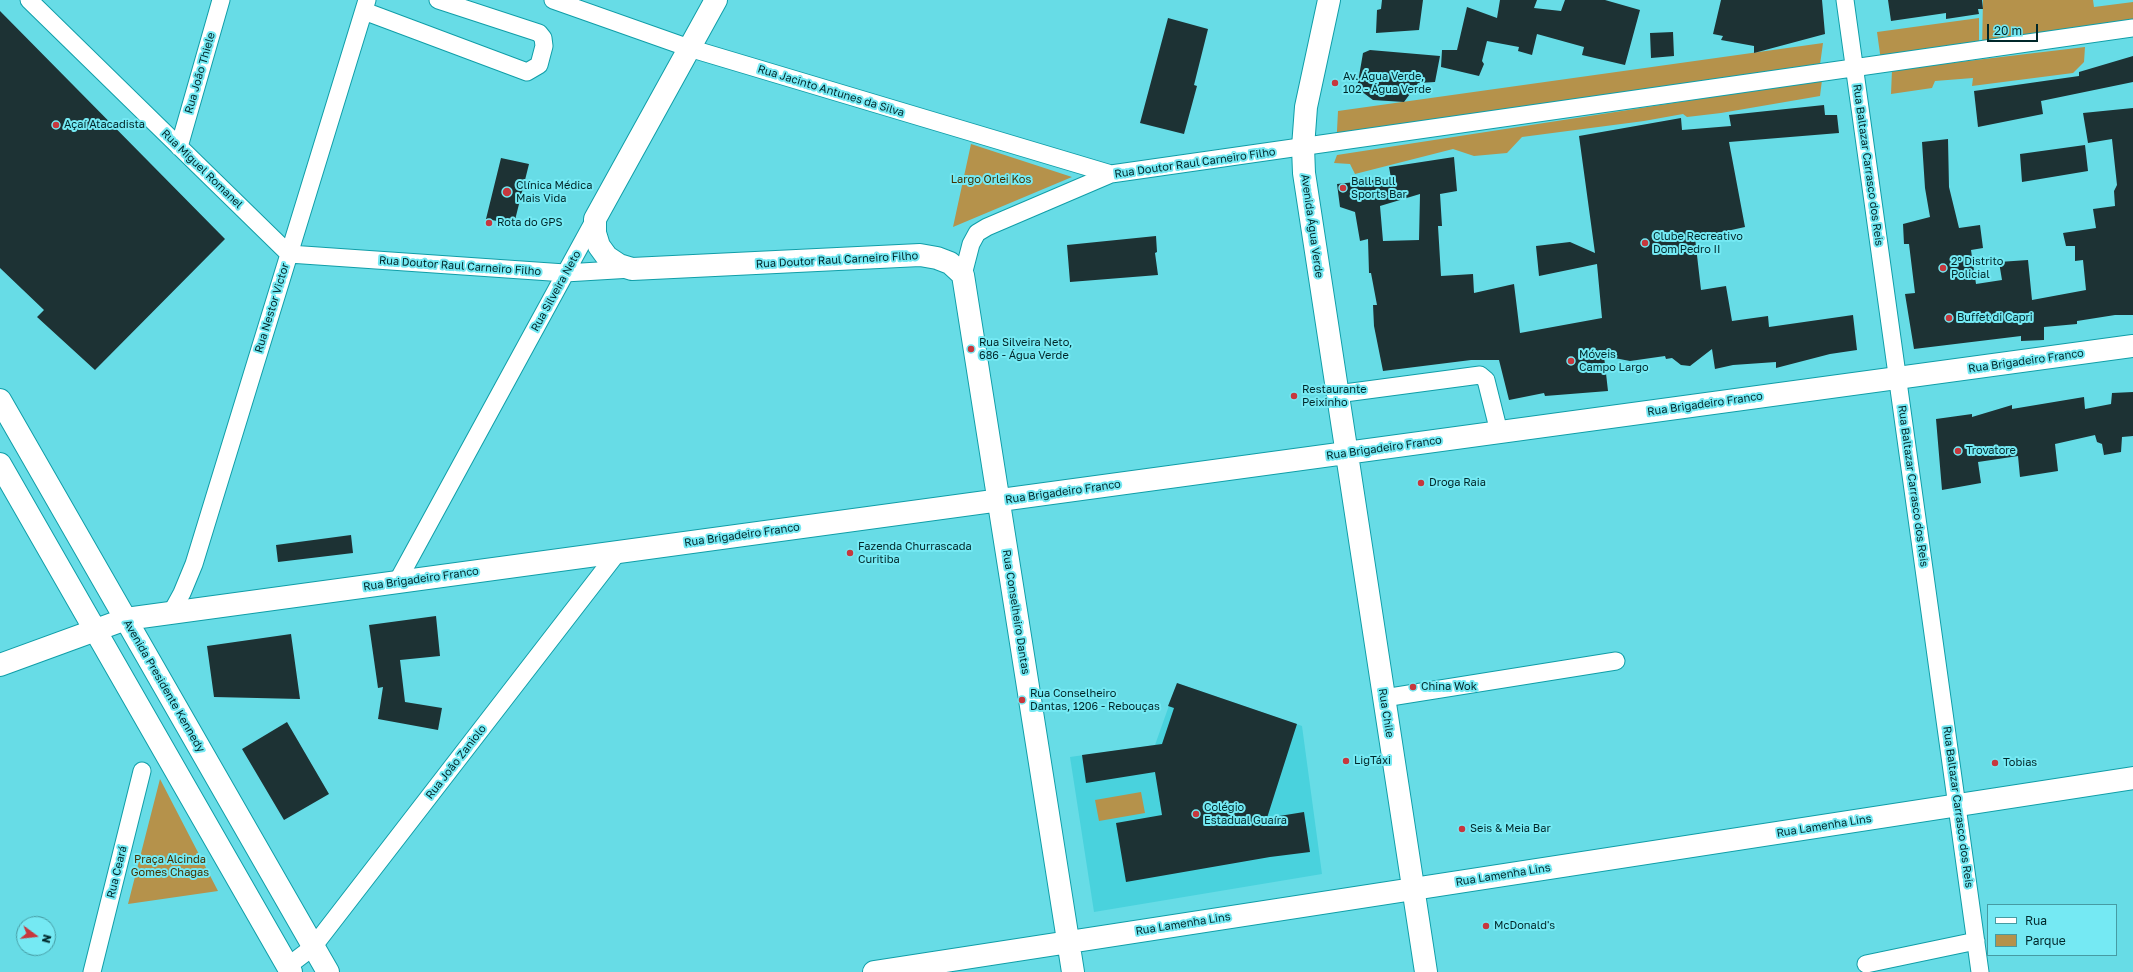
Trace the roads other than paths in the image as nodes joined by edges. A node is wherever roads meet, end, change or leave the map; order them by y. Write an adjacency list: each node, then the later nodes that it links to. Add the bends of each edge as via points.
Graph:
1 (29, 0): 12 (street, Rua Miguel Romanel)
2 (221, 0): 12 (street, Rua João Thiele)
3 (438, 0): 8 (street, via 539,33 544,46 539,65 527,72)
4 (553, 0): 10 (street, Rua Jacinto Antunes da Silva)
5 (716, 0): 10 (main road, Rua Silveira Neto)
6 (1329, 0): 13 (main road, Avenida Água Verde, via 1306,107)
7 (1845, 0): 11 (street, Rua Baltazar Carrasco dos Reis)
8 (366, 6): 16 (street, Rua Nestor Victor)
9 (2133, 28): 11 (street, Rua Doutor Raul Carneiro Filho)
10 (689, 48): 14 (street, Rua Jacinto Antunes da Silva); 15 (main road, Rua Silveira Neto)
11 (1855, 68): 13 (street, Rua Doutor Raul Carneiro Filho); 21 (street, Rua Baltazar Carrasco dos Reis)
12 (179, 147): 16 (street, Rua Miguel Romanel)
13 (1303, 147): 14 (street, Rua Doutor Raul Carneiro Filho); 22 (main road, Avenida Água Verde, via 1306,196)
14 (1111, 174): 19 (street, Rua Doutor Raul Carneiro Filho, via 977,233 970,246)
15 (595, 219): 17 (main road, Rua Doutor Raul Carneiro Filho, via 595,233 599,246 607,257 619,265); 18 (street, Rua Silveira Neto)
16 (289, 254): 18 (street, Rua Doutor Raul Carneiro Filho); 30 (street, Rua Nestor Victor, via 194,564)
17 (632, 269): 18 (street, Rua Doutor Raul Carneiro Filho); 19 (main road, Rua Doutor Raul Carneiro Filho, via 920,255 950,263)
18 (565, 273): 29 (street, Rua Silveira Neto)
19 (963, 275): 27 (main road, Rua Conselheiro Dantas)
20 (2133, 346): 21 (main road, Rua Brigadeiro Franco)
21 (1898, 378): 24 (main road, Rua Brigadeiro Franco); 38 (street, Rua Baltazar Carrasco dos Reis)
22 (1337, 394): 24 (street, via 1480,375 1486,380); 25 (main road, Avenida Água Verde)
23 (0, 400): 31 (main road, Avenida Presidente Kennedy)
24 (1499, 432): 25 (main road, Rua Brigadeiro Franco)
25 (1346, 453): 27 (main road, Rua Brigadeiro Franco); 35 (main road, Rua Chile)
26 (3, 475): 32 (main road)
27 (998, 501): 28 (main road, Rua Brigadeiro Franco); 41 (main road, Rua Conselheiro Dantas)
28 (618, 552): 29 (main road, Rua Brigadeiro Franco); 42 (street, Rua João Zaniolo)
29 (397, 582): 30 (main road, Rua Brigadeiro Franco)
30 (171, 613): 31 (main road, Rua Brigadeiro Franco)
31 (126, 619): 32 (main road, Rua Brigadeiro Franco); 42 (main road, Avenida Presidente Kennedy)
32 (95, 629): 34 (main road, Rua Brigadeiro Franco); 44 (main road)
33 (1616, 661): 35 (street)
34 (0, 664)
35 (1384, 698): 39 (main road, Rua Chile)
36 (142, 771): 45 (street, Rua Ceará)
37 (2133, 778): 38 (main road, Rua Lamenha Lins)
38 (1957, 805): 39 (main road, Rua Lamenha Lins); 40 (street, Rua Baltazar Carrasco dos Reis)
39 (1413, 889): 41 (main road, Rua Lamenha Lins); 49 (main road, Rua Chile)
40 (1976, 941): 43 (street); 50 (street, Rua Baltazar Carrasco dos Reis)
41 (1068, 942): 47 (main road, Rua Lamenha Lins); 48 (main road, Rua Conselheiro Dantas)
42 (314, 946): 44 (street, Rua João Zaniolo); 46 (main road, Avenida Presidente Kennedy)
43 (1866, 964)
44 (290, 969)
45 (92, 972)
46 (328, 972)
47 (874, 972)
48 (1073, 972)
49 (1426, 972)
50 (1980, 972)

